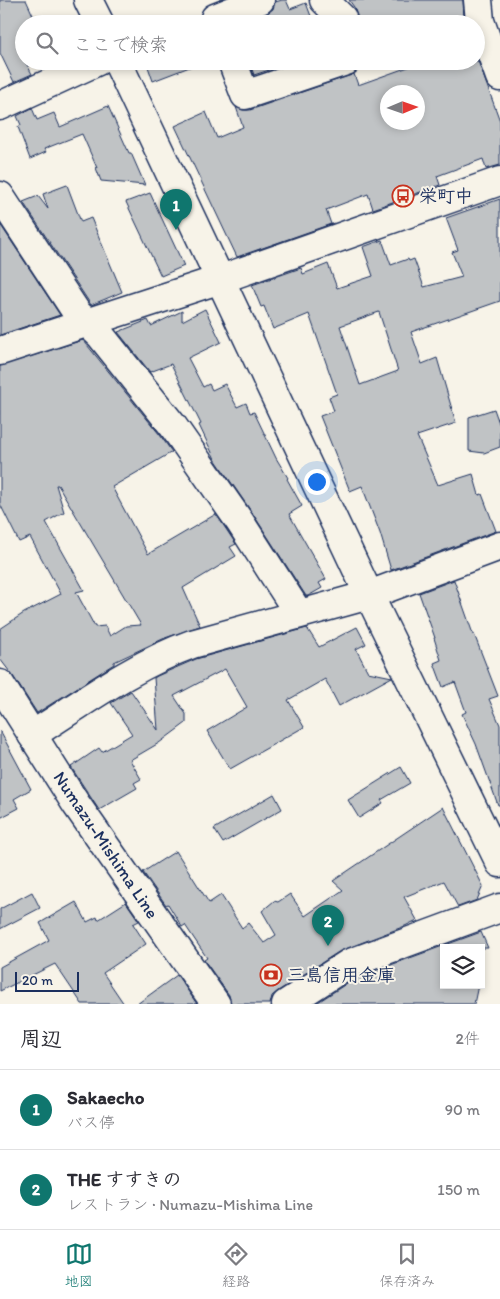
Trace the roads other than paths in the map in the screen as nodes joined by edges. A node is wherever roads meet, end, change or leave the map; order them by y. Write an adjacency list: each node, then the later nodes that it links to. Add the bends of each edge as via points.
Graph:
1 (88, 0): 4 (street)
2 (260, 0): 5 (street)
3 (324, 0): 6 (street)
4 (96, 15)
5 (227, 15)
6 (339, 15)
7 (485, 25): 12 (street)
8 (78, 70): 13 (street)
9 (121, 70): 16 (street)
10 (235, 70): 11 (street, via 245,95)
11 (319, 70)
12 (500, 77)
13 (0, 106)
14 (500, 181): 16 (street)
15 (0, 196): 17 (street, via 77,313)
16 (221, 279): 17 (street); 20 (street)
17 (88, 323): 18 (street); 21 (street, via 102,336 168,420 240,522)
18 (0, 351)
19 (500, 546): 20 (street)
20 (370, 595): 21 (street); 24 (street)
21 (299, 614): 23 (street, via 168,652 141,665)
22 (0, 685): 23 (street, Numazu-Mishima Line)
23 (32, 735): 26 (street, Numazu-Mishima Line)
24 (500, 863)
25 (500, 908): 27 (street, via 348,964)
26 (216, 1004)
27 (286, 1004)

